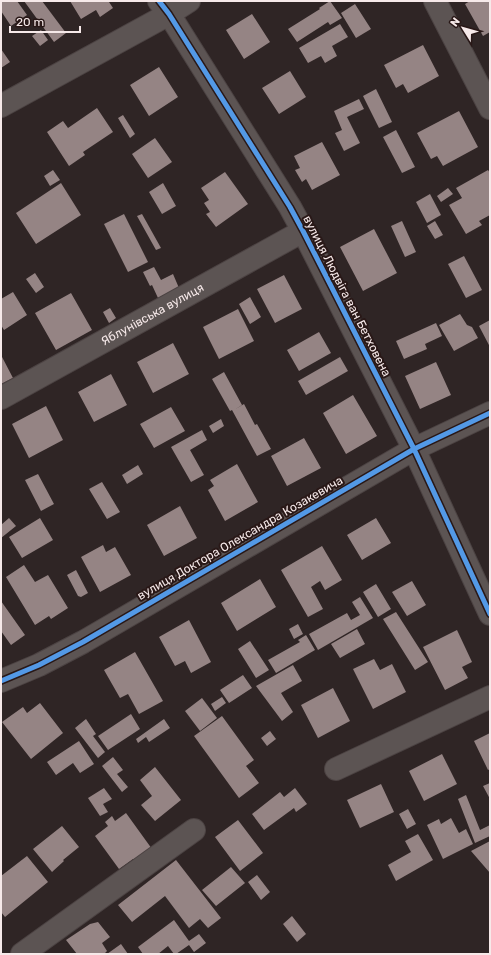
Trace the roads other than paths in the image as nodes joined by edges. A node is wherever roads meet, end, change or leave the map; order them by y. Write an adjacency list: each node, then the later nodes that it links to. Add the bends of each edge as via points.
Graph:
1 (189, 1): 3 (street)
2 (435, 1): 5 (street)
3 (164, 8): 4 (street); 6 (street, вулиця Людвіга ван Бетховена)
4 (1, 106)
5 (490, 108)
6 (303, 231): 7 (street, Яблунівська вулиця); 9 (street, вулиця Людвіга ван Бетховена)
7 (1, 398)
8 (490, 413): 9 (street, вулиця Доктора Олександра Козакевича)
9 (414, 449): 10 (street, вулиця Людвіга ван Бетховена); 11 (street, вулиця Доктора Олександра Козакевича, via 83,642)
10 (490, 614)
11 (1, 681)
12 (490, 696): 13 (street)
13 (336, 769)
14 (194, 830): 15 (street)
15 (22, 954)

